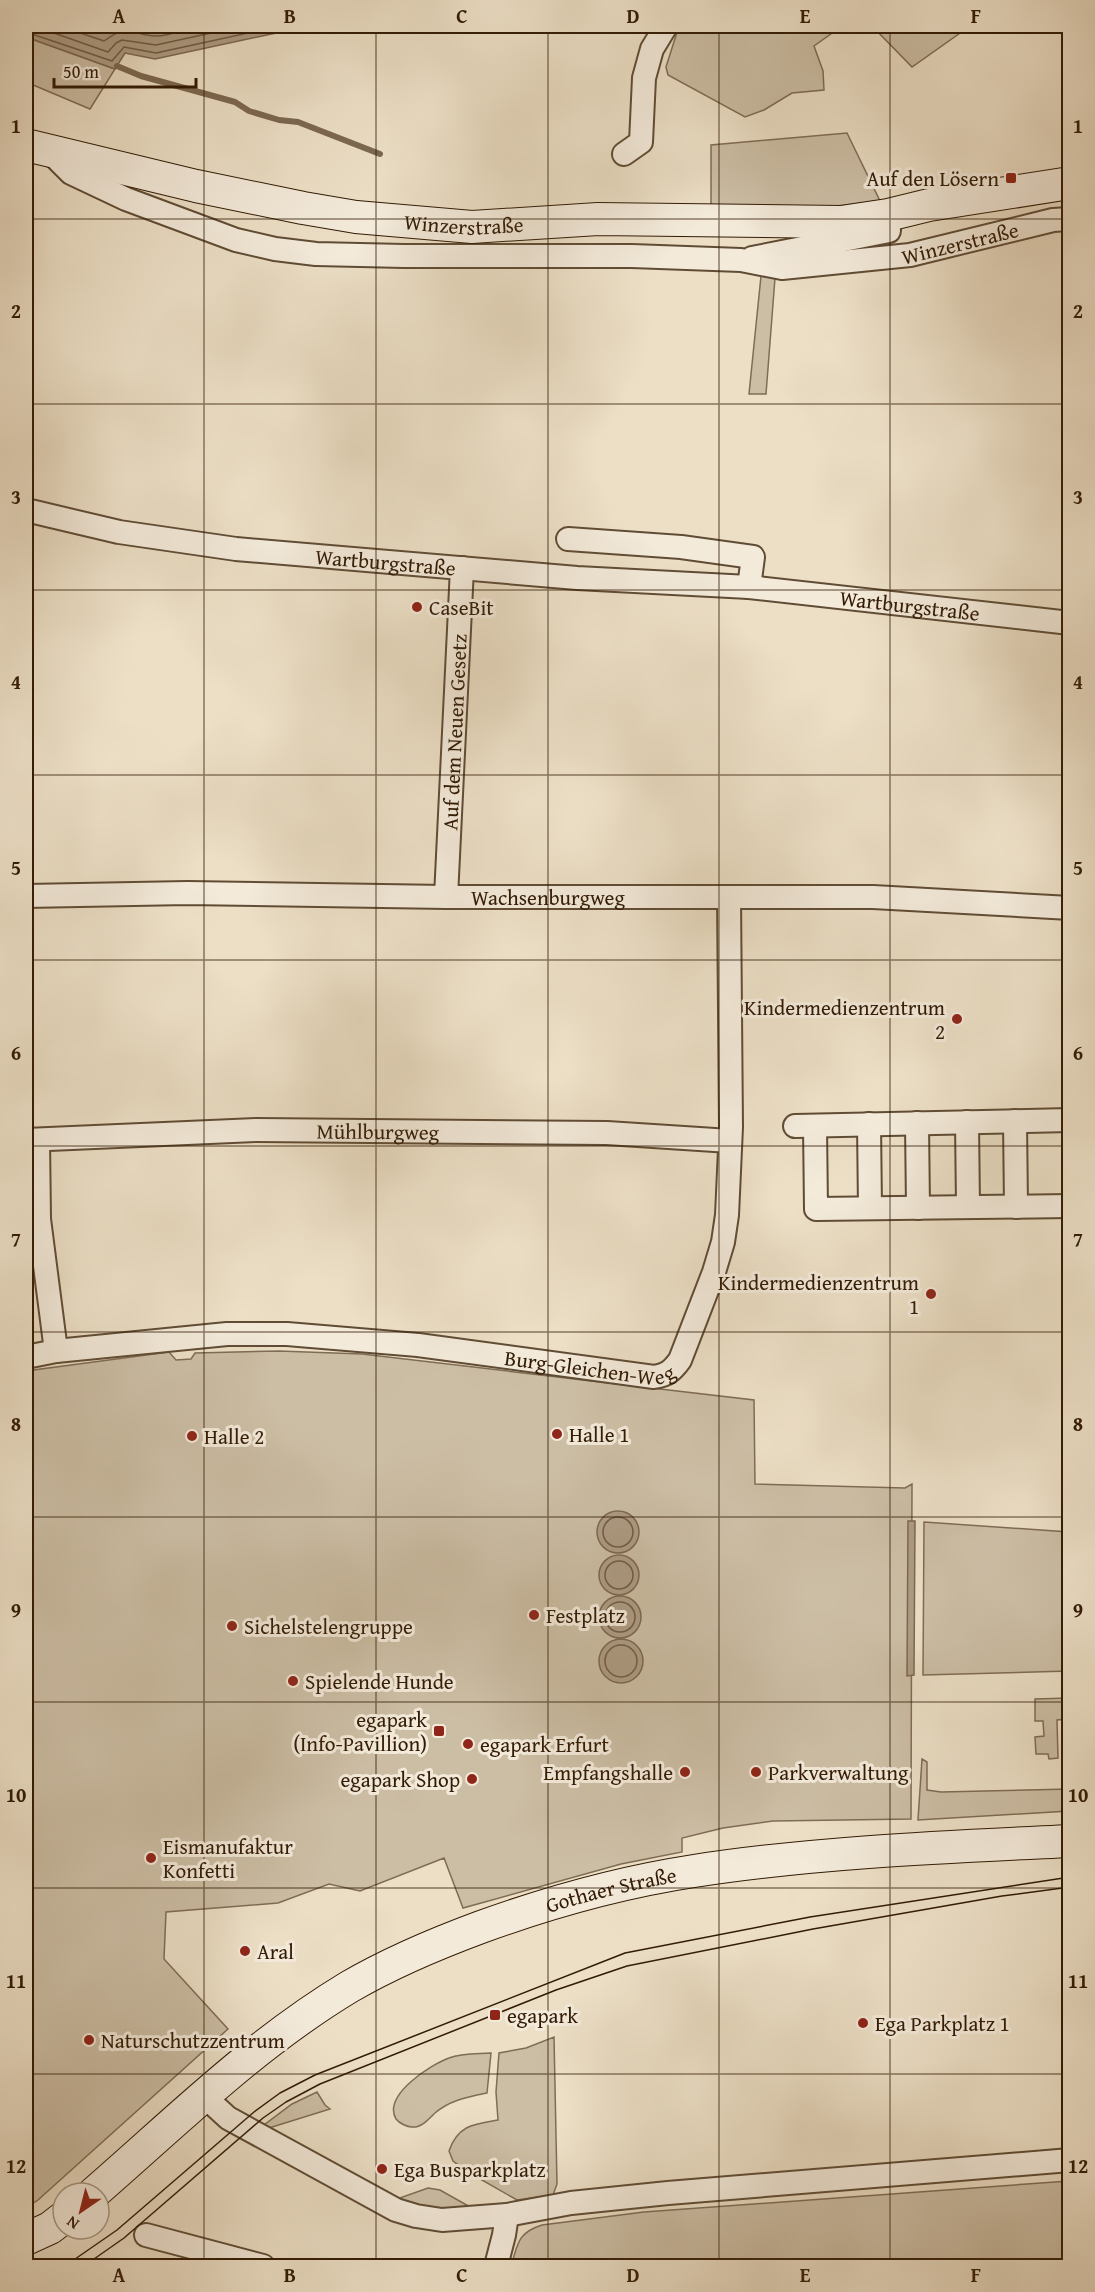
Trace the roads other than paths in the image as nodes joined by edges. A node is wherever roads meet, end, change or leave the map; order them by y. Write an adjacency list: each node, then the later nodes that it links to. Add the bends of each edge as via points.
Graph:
1 (666, 26): 3 (street, via 652,49 644,78 641,142)
2 (36, 148): 5 (main road, Winzerstraße, via 228,193 411,223 472,227 598,219 841,222); 7 (street, Winzerstraße, via 71,173 126,199 236,240 275,249 316,254)
3 (624, 154)
4 (1070, 183): 5 (main road, Winzerstraße)
5 (888, 215): 7 (street, Winzerstraße, via 889,231)
6 (1070, 219): 7 (street, Winzerstraße, via 910,255 782,268)
7 (741, 260)
8 (26, 510): 10 (street, Wartburgstraße, via 119,532 207,546)
9 (568, 539): 11 (street, via 753,556)
10 (462, 568): 11 (street, Wartburgstraße); 14 (street, Auf dem Neuen Gesetz)
11 (749, 587): 12 (street, Wartburgstraße)
12 (1070, 623)
13 (26, 896): 14 (street, Wachsenburgweg)
14 (446, 897): 15 (street, Wachsenburgweg)
15 (729, 897): 16 (street, Wachsenburgweg, via 873,897); 23 (street, Burg-Gleichen-Weg)
16 (1070, 908)
17 (1070, 1120): 18 (street)
18 (1016, 1121): 19 (street); 26 (street)
19 (967, 1122): 20 (street); 25 (street)
20 (917, 1123): 21 (street); 28 (street)
21 (869, 1124): 27 (street); 27 (street, via 805,1126 816,1209)
22 (32, 1140): 23 (street, Mühlburgweg, via 256,1130 607,1133); 29 (street)
23 (730, 1141): 29 (street, Burg-Gleichen-Weg, via 723,1242 680,1360 666,1375 654,1377 418,1345 287,1334 226,1334)
24 (1070, 1206): 26 (street)
25 (968, 1207): 26 (street); 28 (street)
26 (1016, 1207)
27 (870, 1208): 28 (street)
28 (918, 1208)
29 (56, 1351): 30 (street, Burg-Gleichen-Weg)
30 (26, 1357)
31 (1070, 1841): 32 (main road, Gothaer Straße, via 782,1860 694,1871 627,1884 514,1915 425,1948 350,1987 266,2043)
32 (203, 2096): 34 (main road, Gothaer Straße); 35 (street, via 228,2118 396,2210 442,2220)
33 (1070, 2160): 35 (street, via 668,2193 571,2203)
34 (107, 2181)
35 (507, 2215): 40 (street)
36 (51, 2227): 38 (main road)
37 (146, 2235): 39 (street)
38 (26, 2239)
39 (263, 2266)
40 (496, 2266)

